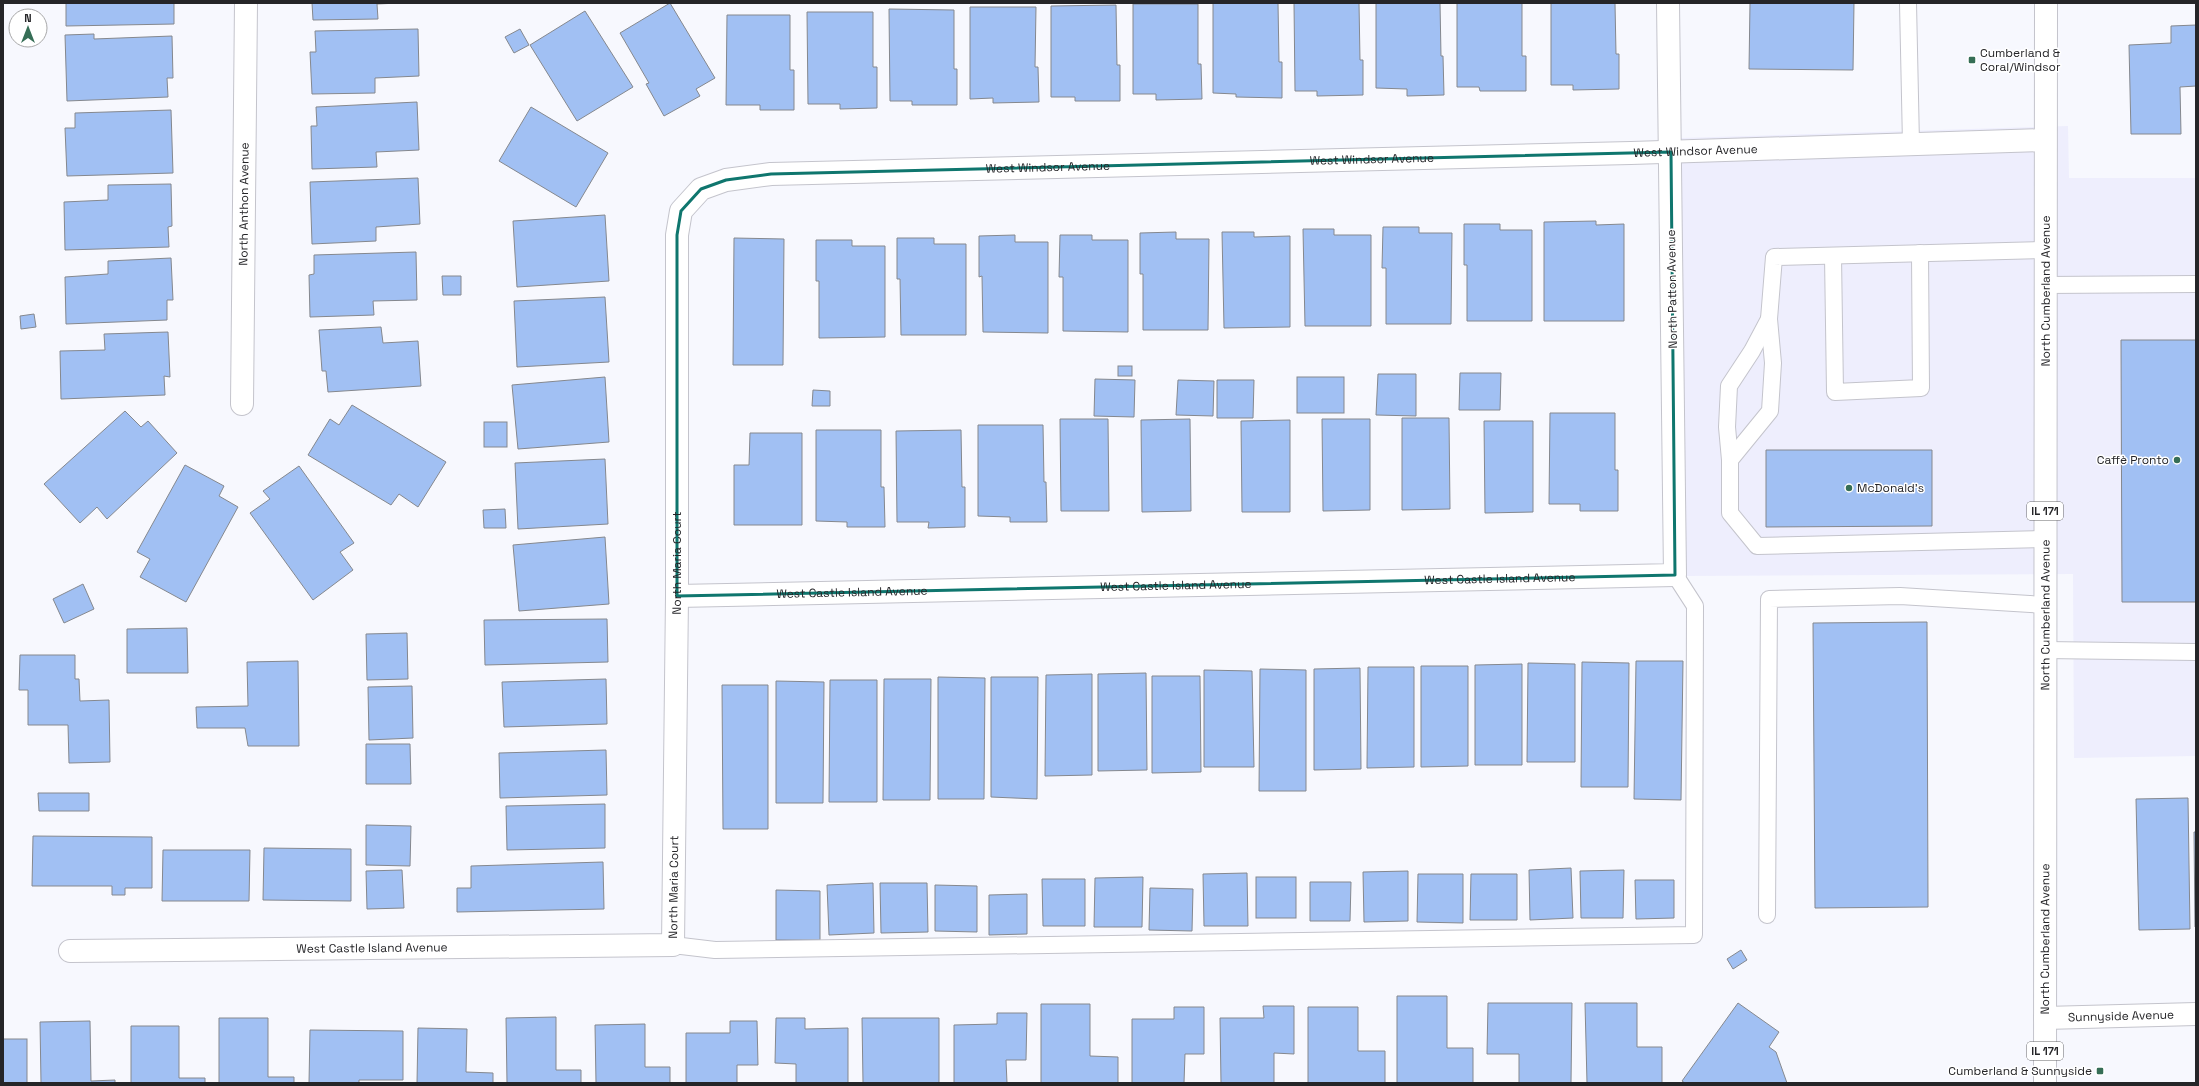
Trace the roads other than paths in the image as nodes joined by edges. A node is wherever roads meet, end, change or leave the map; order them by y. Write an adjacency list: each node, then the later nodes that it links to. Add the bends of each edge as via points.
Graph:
1 (246, 3): 15 (street, North Anthon Avenue)
2 (1668, 3): 7 (street, North Patton Avenue)
3 (1908, 3): 6 (lane)
4 (2046, 3): 5 (street, North Cumberland Avenue / IL 171)
5 (2045, 140): 6 (street, West Windsor Avenue); 9 (street, North Cumberland Avenue / IL 171)
6 (1910, 144): 7 (street, West Windsor Avenue)
7 (1671, 152): 8 (street, West Windsor Avenue, via 771,174 726,180); 18 (street, North Patton Avenue)
8 (700, 189): 19 (street, North Maria Court, via 681,211 677,235)
9 (2045, 250): 10 (lane); 13 (street, North Cumberland Avenue / IL 171)
10 (1920, 253): 11 (lane); 11 (lane, via 1921,388 1835,392)
11 (1833, 256): 14 (lane, via 1774,257)
12 (2196, 284): 13 (lane)
13 (2045, 285): 17 (street, North Cumberland Avenue / IL 171)
14 (1769, 319): 16 (lane, via 1729,386 1727,427); 16 (lane, via 1773,364 1770,411)
15 (242, 404)
16 (1730, 460): 17 (lane, via 1730,513 1757,546)
17 (2045, 539): 20 (street, North Cumberland Avenue / IL 171)
18 (1675, 575): 19 (street, West Castle Island Avenue); 24 (lane, via 1695,606 1694,935 715,950)
19 (677, 596): 24 (street, North Maria Court)
20 (2045, 605): 21 (street, North Cumberland Avenue / IL 171); 23 (lane, via 1900,596 1769,599)
21 (2045, 650): 22 (lane); 27 (street, North Cumberland Avenue / IL 171)
22 (2196, 652)
23 (1767, 915)
24 (673, 945): 25 (street, West Castle Island Avenue)
25 (70, 951)
26 (2196, 1014): 27 (street, Sunnyside Avenue)
27 (2045, 1018): 28 (street, North Cumberland Avenue / IL 171)
28 (2045, 1083)

